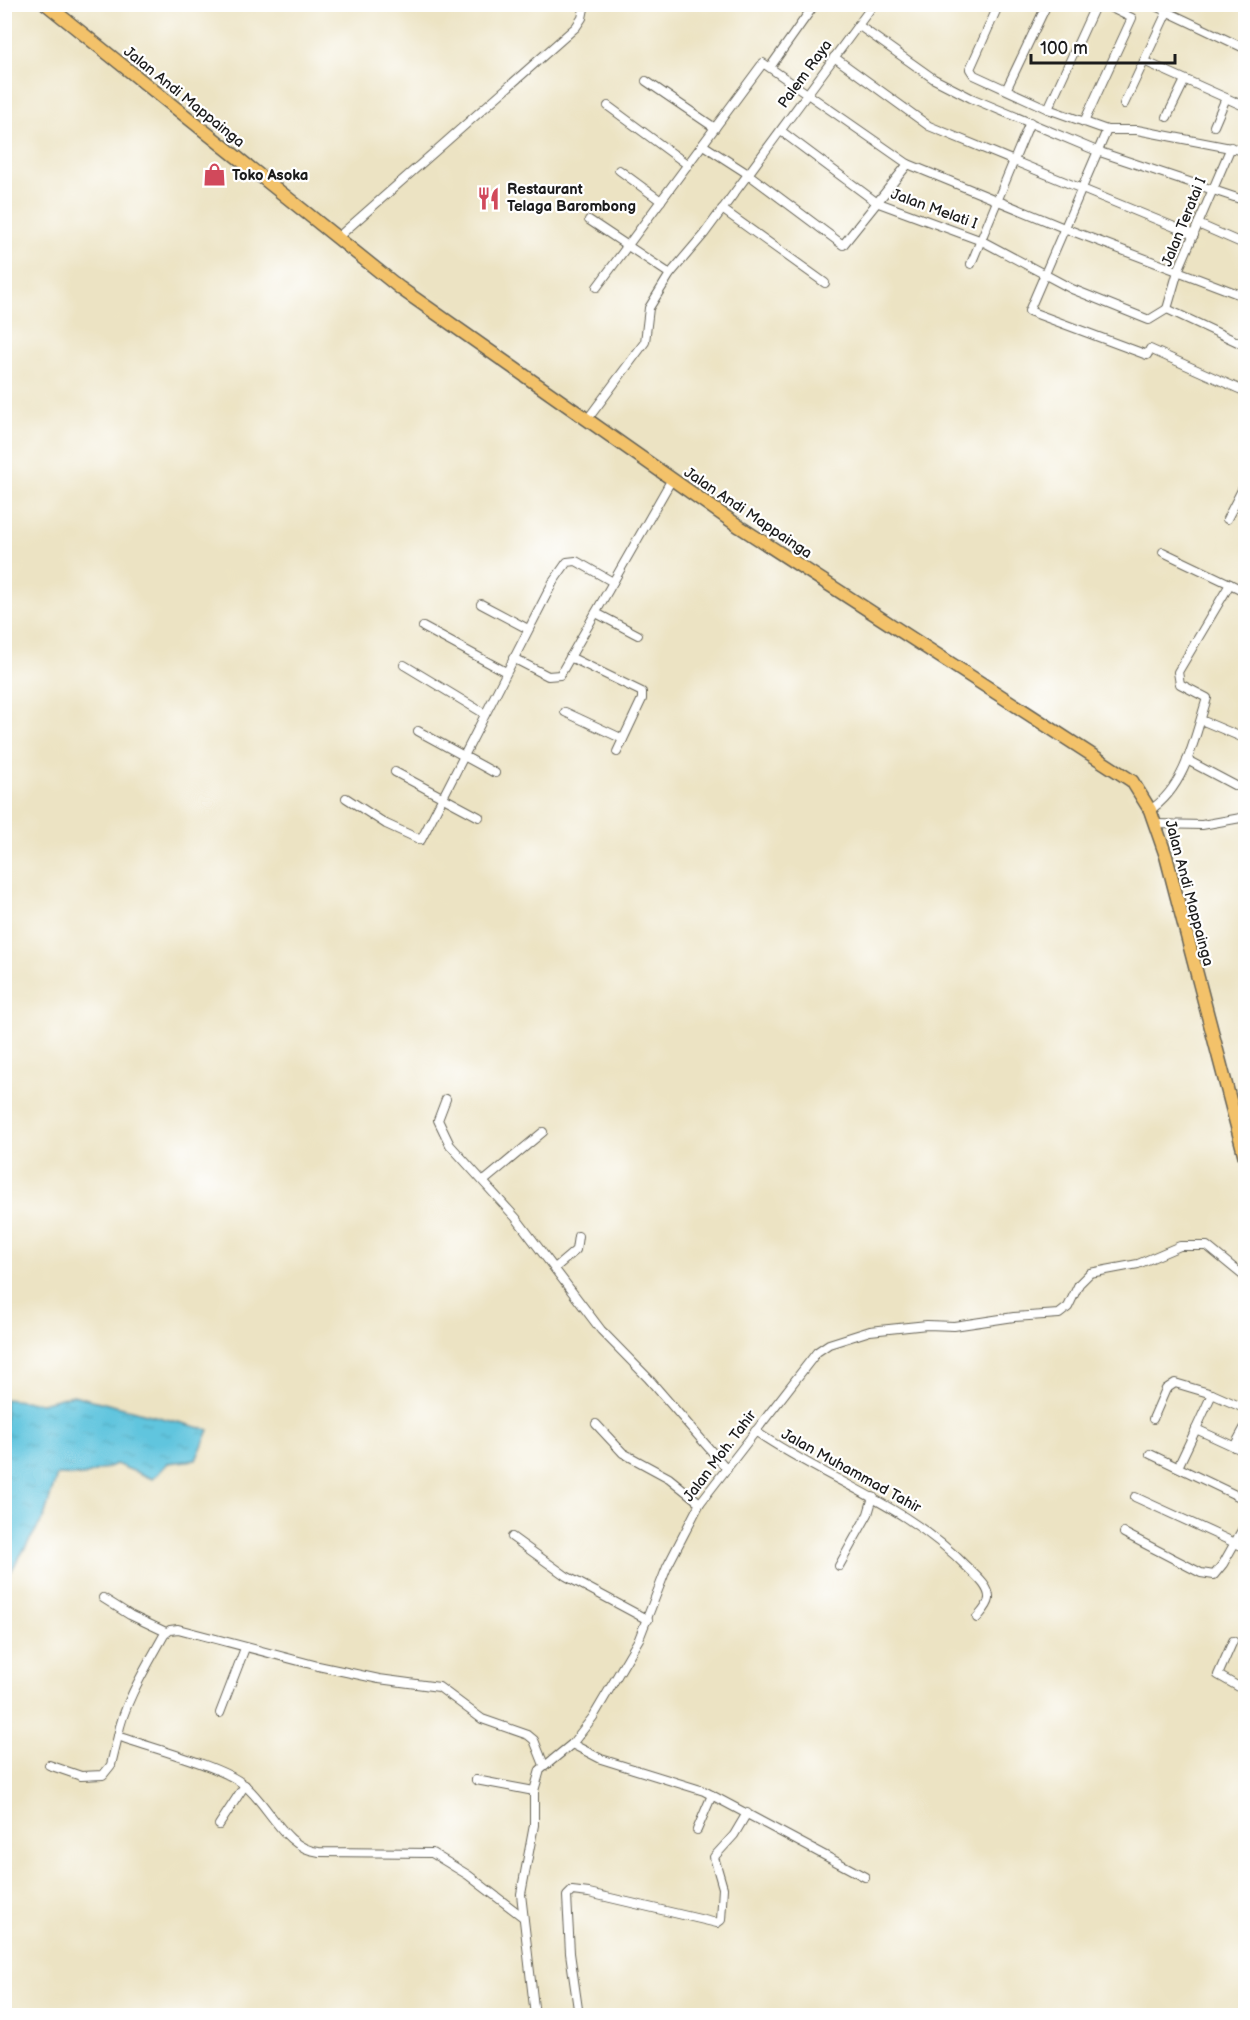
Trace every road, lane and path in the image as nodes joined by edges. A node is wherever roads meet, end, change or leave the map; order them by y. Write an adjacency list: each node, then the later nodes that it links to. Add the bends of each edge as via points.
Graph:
1 (585, 4): 52 (street, via 576,27)
2 (815, 4): 15 (street)
3 (999, 4): 18 (street, via 970,69 974,75)
4 (1047, 4): 18 (street)
5 (1096, 4): 24 (street)
6 (1103, 4): 27 (street, via 1132,18)
7 (1150, 4): 10 (street)
8 (873, 5): 11 (street, Palem Raya)
9 (55, 7): 52 (main road, Jalan Andi Mappainga)
10 (1167, 12): 12 (street); 14 (street)
11 (858, 25): 13 (street, Palem Raya); 26 (street, via 943,84)
12 (1245, 49)
13 (834, 57): 19 (street, Palem Raya); 36 (street, via 929,126)
14 (1144, 61): 16 (street); 21 (street)
15 (771, 66): 19 (street); 29 (street, via 761,65)
16 (1185, 80): 20 (street); 25 (street)
17 (646, 81): 29 (street)
18 (1007, 88): 24 (street)
19 (807, 93): 31 (street, Palem Raya); 37 (street)
20 (1226, 98): 23 (street); 28 (street)
21 (1124, 104)
22 (608, 106): 38 (street)
23 (1245, 107)
24 (1048, 109): 27 (street)
25 (1167, 117)
26 (1030, 122): 34 (street); 36 (street)
27 (1084, 122): 30 (street)
28 (1214, 126)
29 (715, 128): 32 (street)
30 (1107, 130): 33 (street, via 1137,130); 34 (street)
31 (781, 131): 40 (street, Palem Raya); 46 (street, Jalan Melati I)
32 (703, 145): 38 (street); 40 (street)
33 (1231, 147): 35 (street); 42 (street, Jalan Teratai I)
34 (1097, 151): 41 (street); 42 (street)
35 (1245, 152)
36 (1015, 161): 41 (street); 43 (street)
37 (908, 164): 43 (street); 46 (street)
38 (688, 165): 44 (street)
39 (619, 170): 44 (street)
40 (748, 174): 46 (street, via 841,244 846,244); 47 (street, Palem Raya)
41 (1081, 187): 50 (street); 51 (street)
42 (1212, 189): 45 (street); 49 (street, Jalan Teratai I)
43 (998, 200): 50 (street); 53 (street)
44 (661, 201): 54 (street)
45 (1245, 201)
46 (876, 202): 53 (street, Jalan Melati I)
47 (722, 209): 59 (street, Palem Raya); 60 (street)
48 (590, 220): 54 (street)
49 (1198, 224): 51 (street, Jalan Teratai I); 55 (street)
50 (1064, 228): 57 (street); 58 (street)
51 (1194, 235): 57 (street, Jalan Teratai I)
52 (337, 238): 66 (main road, Jalan Andi Mappainga, via 400,288)
53 (982, 241): 56 (street); 58 (street)
54 (627, 246): 59 (street); 61 (street)
55 (1245, 246)
56 (971, 264)
57 (1178, 271): 62 (street); 63 (street, Jalan Teratai I)
58 (1044, 273): 63 (street, via 1072,289 1149,320); 65 (street, via 1029,311 1147,355 1150,349)
59 (670, 274): 66 (street, Palem Raya, via 648,308 645,342)
60 (825, 283)
61 (597, 287)
62 (1245, 297)
63 (1167, 309): 64 (street)
64 (1245, 345)
65 (1245, 392)
66 (587, 420): 67 (main road, Jalan Andi Mappainga)
67 (672, 479): 71 (street); 97 (main road, Jalan Andi Mappainga, via 850,600 1111,765 1132,781)
68 (1245, 482): 69 (street)
69 (1227, 519)
70 (1163, 552): 72 (street)
71 (612, 582): 75 (street); 77 (street, via 576,561 567,562)
72 (1230, 584): 73 (street); 85 (street, via 1178,675 1180,684 1207,698)
73 (1245, 592)
74 (481, 604): 77 (street)
75 (596, 613): 78 (street); 79 (street)
76 (423, 627): 82 (street)
77 (528, 629): 80 (street)
78 (638, 636)
79 (570, 657): 80 (street, via 555,677); 88 (street, via 642,692)
80 (513, 658): 82 (street)
81 (404, 665): 84 (street)
82 (506, 672): 84 (street)
83 (565, 712): 88 (street)
84 (485, 714): 90 (street)
85 (1201, 720): 87 (street); 91 (street)
86 (418, 731): 90 (street)
87 (1245, 739)
88 (623, 740): 89 (street)
89 (617, 752)
90 (463, 757): 93 (street); 96 (street)
91 (1187, 760): 94 (street); 97 (street, via 1166,797)
92 (395, 772): 96 (street)
93 (495, 773)
94 (1236, 786)
95 (346, 798): 96 (street, via 386,824 422,840)
96 (443, 798): 98 (street)
97 (1150, 810): 100 (main road, Jalan Andi Mappainga)
98 (479, 817)
99 (1245, 817): 100 (street, via 1202,825)
100 (1156, 824): 103 (main road, Jalan Andi Mappainga)
101 (446, 1100): 104 (street, via 438,1120 444,1134)
102 (543, 1132): 104 (street)
103 (1245, 1161)
104 (484, 1181): 106 (street)
105 (578, 1236): 106 (street, via 576,1250)
106 (555, 1268): 119 (street, via 601,1330)
107 (1245, 1278): 114 (street, Jalan Moh. Tahir, via 1207,1246 1180,1246 1138,1264 1090,1273 1059,1314 954,1326 900,1327 849,1336 817,1352)
108 (1212, 1394): 109 (street); 110 (street, via 1175,1383 1166,1389); 113 (street)
109 (1245, 1409)
110 (1153, 1419)
111 (596, 1424): 123 (street, via 623,1453 669,1478)
112 (1245, 1425): 115 (street)
113 (1196, 1429): 115 (street); 118 (street)
114 (755, 1431): 119 (street, Jalan Moh. Tahir); 120 (street, Jalan Muhammad Tahir)
115 (1234, 1447): 116 (street)
116 (1245, 1452)
117 (1150, 1454): 118 (street)
118 (1178, 1467): 122 (street)
119 (727, 1469): 123 (street, Jalan Moh. Tahir)
120 (873, 1497): 129 (street, via 868,1514); 131 (street, Jalan Muhammad Tahir, via 933,1534 980,1581 989,1599)
121 (1135, 1497): 127 (street)
122 (1245, 1500)
123 (699, 1503): 132 (street, Jalan Moh. Tahir, via 667,1567)
124 (1245, 1523): 127 (street)
125 (1124, 1533): 127 (street, via 1208,1575 1218,1572)
126 (512, 1537): 132 (street, via 566,1576)
127 (1236, 1544): 128 (street)
128 (1245, 1548)
129 (839, 1566)
130 (103, 1598): 133 (street, via 130,1616)
131 (977, 1618)
132 (648, 1620): 139 (street, Jalan Moh. Tahir, via 593,1717)
133 (166, 1632): 135 (street, via 183,1630); 138 (street, via 129,1703)
134 (1233, 1641): 136 (street, via 1218,1675)
135 (245, 1647): 137 (street); 141 (street, via 379,1679 439,1687 482,1719 528,1735)
136 (1245, 1691)
137 (220, 1713)
138 (118, 1736): 140 (street, via 111,1765 103,1775 81,1776); 143 (street)
139 (572, 1744): 141 (street, Jalan Moh. Tahir); 145 (street, via 601,1759)
140 (49, 1765)
141 (544, 1765): 144 (street)
142 (476, 1780): 144 (street)
143 (245, 1785): 147 (street); 150 (street, via 302,1849 432,1853)
144 (534, 1791): 150 (street, via 533,1831 521,1885)
145 (712, 1795): 146 (street); 148 (street)
146 (747, 1813): 149 (street); 152 (street, via 714,1857 723,1888 721,1920 717,1923 590,1893 572,1891 567,1896)
147 (219, 1825)
148 (697, 1830)
149 (865, 1876)
150 (523, 1917): 151 (street)
151 (535, 2016)
152 (579, 2016)

